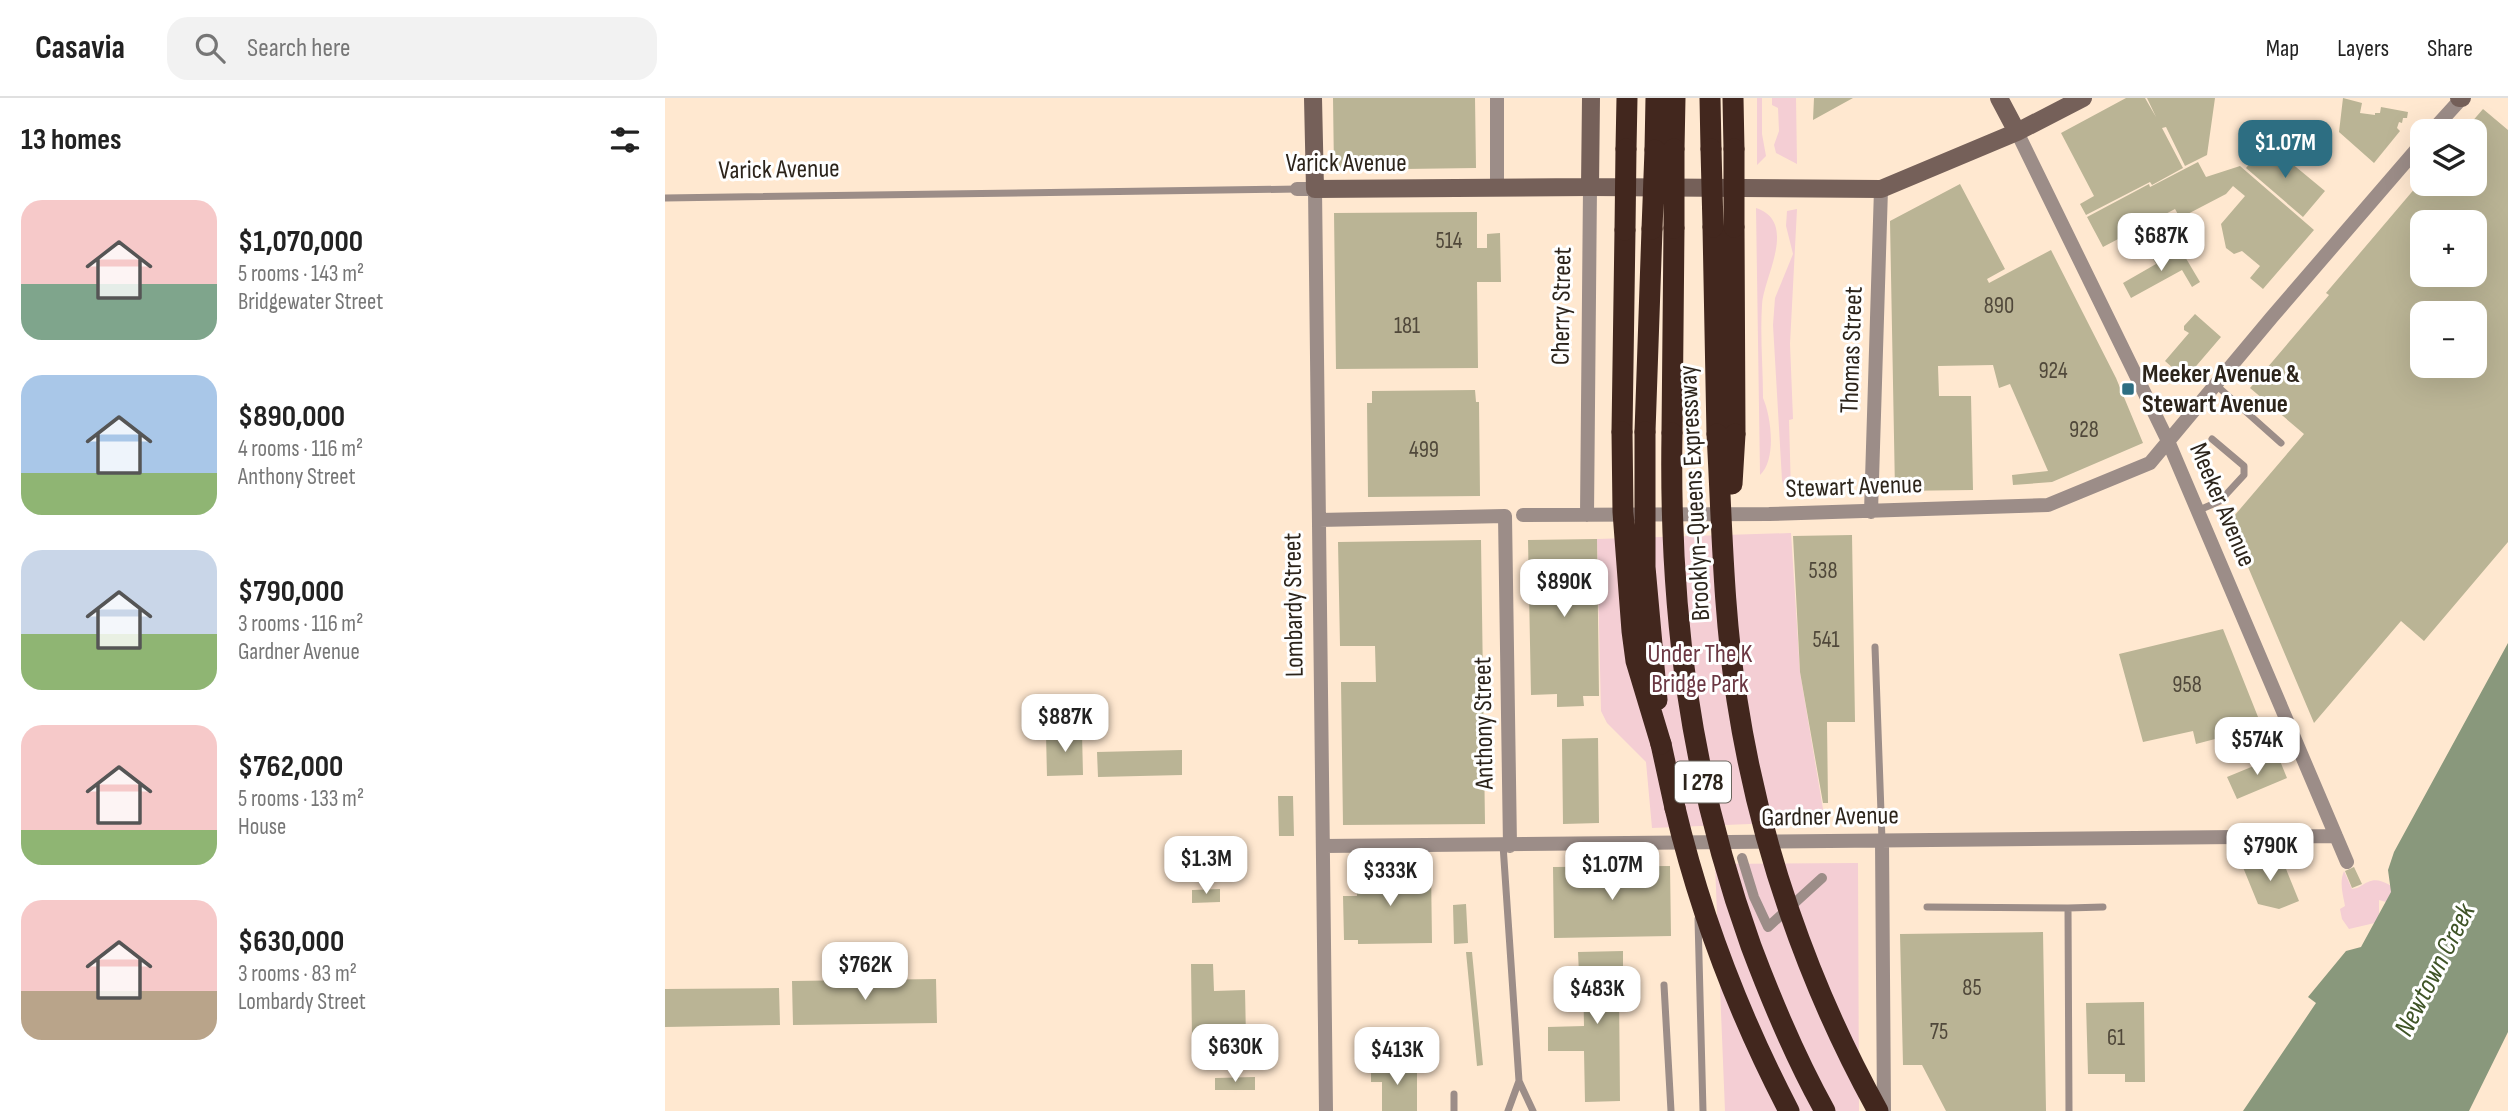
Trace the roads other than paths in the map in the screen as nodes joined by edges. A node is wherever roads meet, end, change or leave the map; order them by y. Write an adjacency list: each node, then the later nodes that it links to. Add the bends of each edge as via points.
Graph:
1 (1313, 98): 18 (main road, Lombardy Street)
2 (1497, 98): 17 (street)
3 (1591, 98): 16 (main road, Cherry Street)
4 (1627, 98): 33 (highway, bridge, via 1625,543 1636,661)
5 (1656, 98): 14 (highway, I 278)
6 (1675, 98): 14 (highway, I 278)
7 (1710, 98): 21 (highway, Brooklyn-Queens Expressway / I 278, bridge, via 1711,149)
8 (1733, 98): 21 (highway, bridge, via 1734,149)
9 (1999, 98): 13 (main road, Meeker Avenue)
10 (2083, 98): 13 (main road, Varick Avenue)
11 (2461, 98): 12 (street)
12 (2443, 119)
13 (2017, 132): 19 (main road, Varick Avenue); 25 (street, Meeker Avenue)
14 (1665, 149): 22 (highway, I 278, bridge)
15 (2410, 157): 23 (street, Stewart Avenue)
16 (1590, 187): 17 (main road, Varick Avenue); 19 (main road, Varick Avenue); 30 (street, Cherry Street)
17 (1497, 188): 18 (main road, Varick Avenue)
18 (1306, 189): 20 (lane, Varick Avenue); 31 (street, Lombardy Street)
19 (1881, 189): 28 (street, Thomas Street)
20 (665, 198)
21 (1724, 227): 57 (highway, Brooklyn-Queens Expressway / I 278, bridge, via 1726,587 1737,700 1755,789 1786,899 1816,980)
22 (1663, 229): 33 (highway, I 278, bridge, via 1645,432 1645,557); 56 (highway, Brooklyn-Queens Expressway / I 278, bridge, via 1676,604 1685,686 1728,878 1765,982)
23 (2215, 385): 25 (street, Stewart Avenue); 26 (lane)
24 (2212, 439): 27 (lane, via 2244,466 2244,475 2220,501)
25 (2168, 442): 27 (street, Meeker Avenue); 28 (street, Stewart Avenue, via 2150,463 2048,505)
26 (2281, 443)
27 (2196, 511): 34 (street, Meeker Avenue)
28 (1871, 512): 30 (street, Stewart Avenue)
29 (1523, 515): 30 (street, Stewart Avenue)
30 (1587, 515)
31 (1319, 520): 37 (street, Lombardy Street); 38 (street, Anthony Street, via 1505,516)
32 (1875, 647): 35 (lane)
33 (1661, 744): 55 (highway, I 278, bridge, via 1681,834 1711,930 1743,1015)
34 (2336, 836): 35 (street, Gardner Avenue); 40 (street, Meeker Avenue)
35 (1882, 841): 36 (street, Gardner Avenue); 58 (street)
36 (1696, 844): 38 (street, Gardner Avenue); 45 (street)
37 (1324, 846): 38 (street, Gardner Avenue); 49 (street, Lombardy Street)
38 (1507, 846): 47 (lane)
39 (1742, 858): 41 (street, via 1768,927)
40 (2347, 862)
41 (1822, 878)
42 (1927, 907): 44 (lane)
43 (2103, 907): 44 (lane)
44 (2068, 908): 59 (lane)
45 (1698, 915): 54 (lane)
46 (1664, 985): 53 (lane)
47 (1518, 1081): 51 (lane); 52 (lane)
48 (1454, 1094): 50 (lane)
49 (1325, 1111)
50 (1454, 1111)
51 (1508, 1111)
52 (1533, 1111)
53 (1671, 1111)
54 (1703, 1111)
55 (1789, 1111)
56 (1825, 1111)
57 (1878, 1111)
58 (1884, 1111)
59 (2069, 1111)

